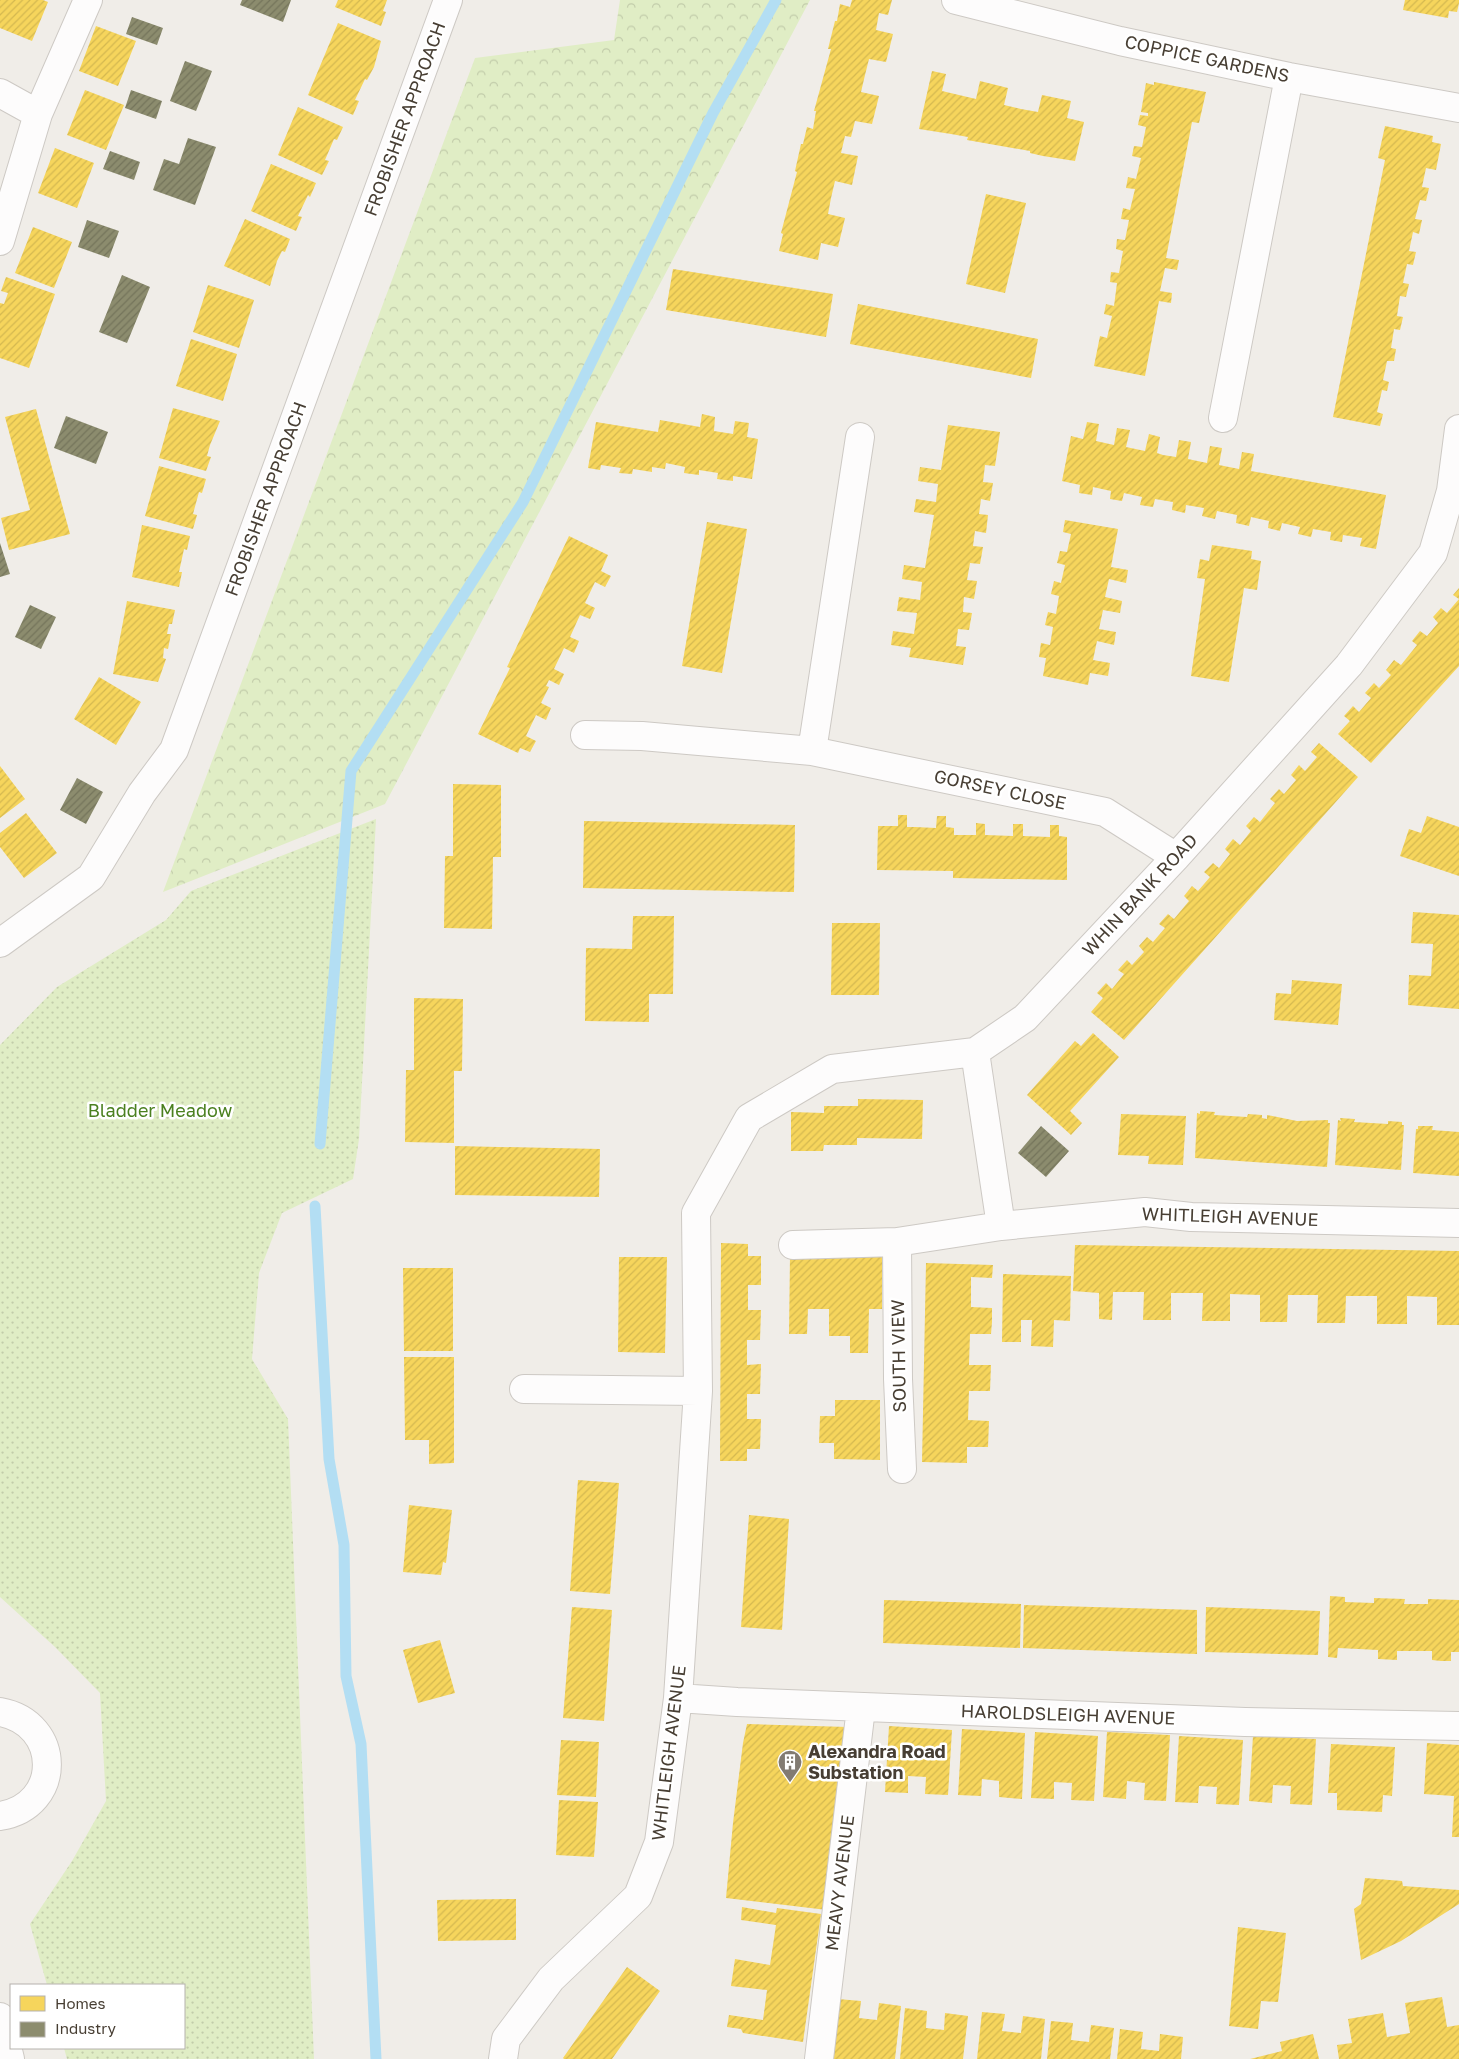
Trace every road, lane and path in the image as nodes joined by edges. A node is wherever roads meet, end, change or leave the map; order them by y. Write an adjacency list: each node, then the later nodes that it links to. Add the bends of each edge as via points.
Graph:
1 (88, 0): 7 (street)
2 (448, 0): 15 (street, FROBISHER APPROACH, via 174,750 142,792 91,877)
3 (956, 0): 4 (street, COPPICE GARDENS, via 1120,41)
4 (1289, 78): 6 (street, COPPICE GARDENS); 9 (street)
5 (0, 92): 7 (street)
6 (1459, 108)
7 (38, 114): 8 (street)
8 (0, 241)
9 (1223, 418)
10 (1459, 429): 14 (street, WHIN BANK ROAD, via 1451,491 1433,553 1349,665)
11 (860, 437): 13 (street)
12 (585, 735): 13 (street, GORSEY CLOSE, via 642,736)
13 (812, 751): 14 (street, GORSEY CLOSE, via 1105,812)
14 (1176, 857): 16 (street, WHIN BANK ROAD, via 1025,1018)
15 (0, 943)
16 (975, 1052): 17 (street, WHIN BANK ROAD, via 832,1070 824,1074 749,1118); 19 (street)
17 (696, 1214): 23 (street, WHITLEIGH AVENUE)
18 (1459, 1223): 19 (street, WHITLEIGH AVENUE, via 1191,1217 1146,1212)
19 (1001, 1226): 20 (street, WHITLEIGH AVENUE)
20 (897, 1242): 21 (street, WHITLEIGH AVENUE); 24 (street, SOUTH VIEW)
21 (793, 1246)
22 (524, 1389): 23 (street)
23 (698, 1391): 25 (street, WHITLEIGH AVENUE)
24 (902, 1469)
25 (678, 1698): 26 (street, HAROLDSLEIGH AVENUE); 32 (street, WHITLEIGH AVENUE, via 660,1842 638,1896 551,1979 506,2039)
26 (862, 1708): 28 (street, HAROLDSLEIGH AVENUE); 33 (street, MEAVY AVENUE)
27 (0, 1712): 29 (street, via 15,1716 37,1733 47,1760 42,1788 34,1799 23,1808)
28 (1459, 1726)
29 (0, 1816)
30 (0, 2017): 31 (street)
31 (10, 2059)
32 (503, 2059)
33 (819, 2059)

